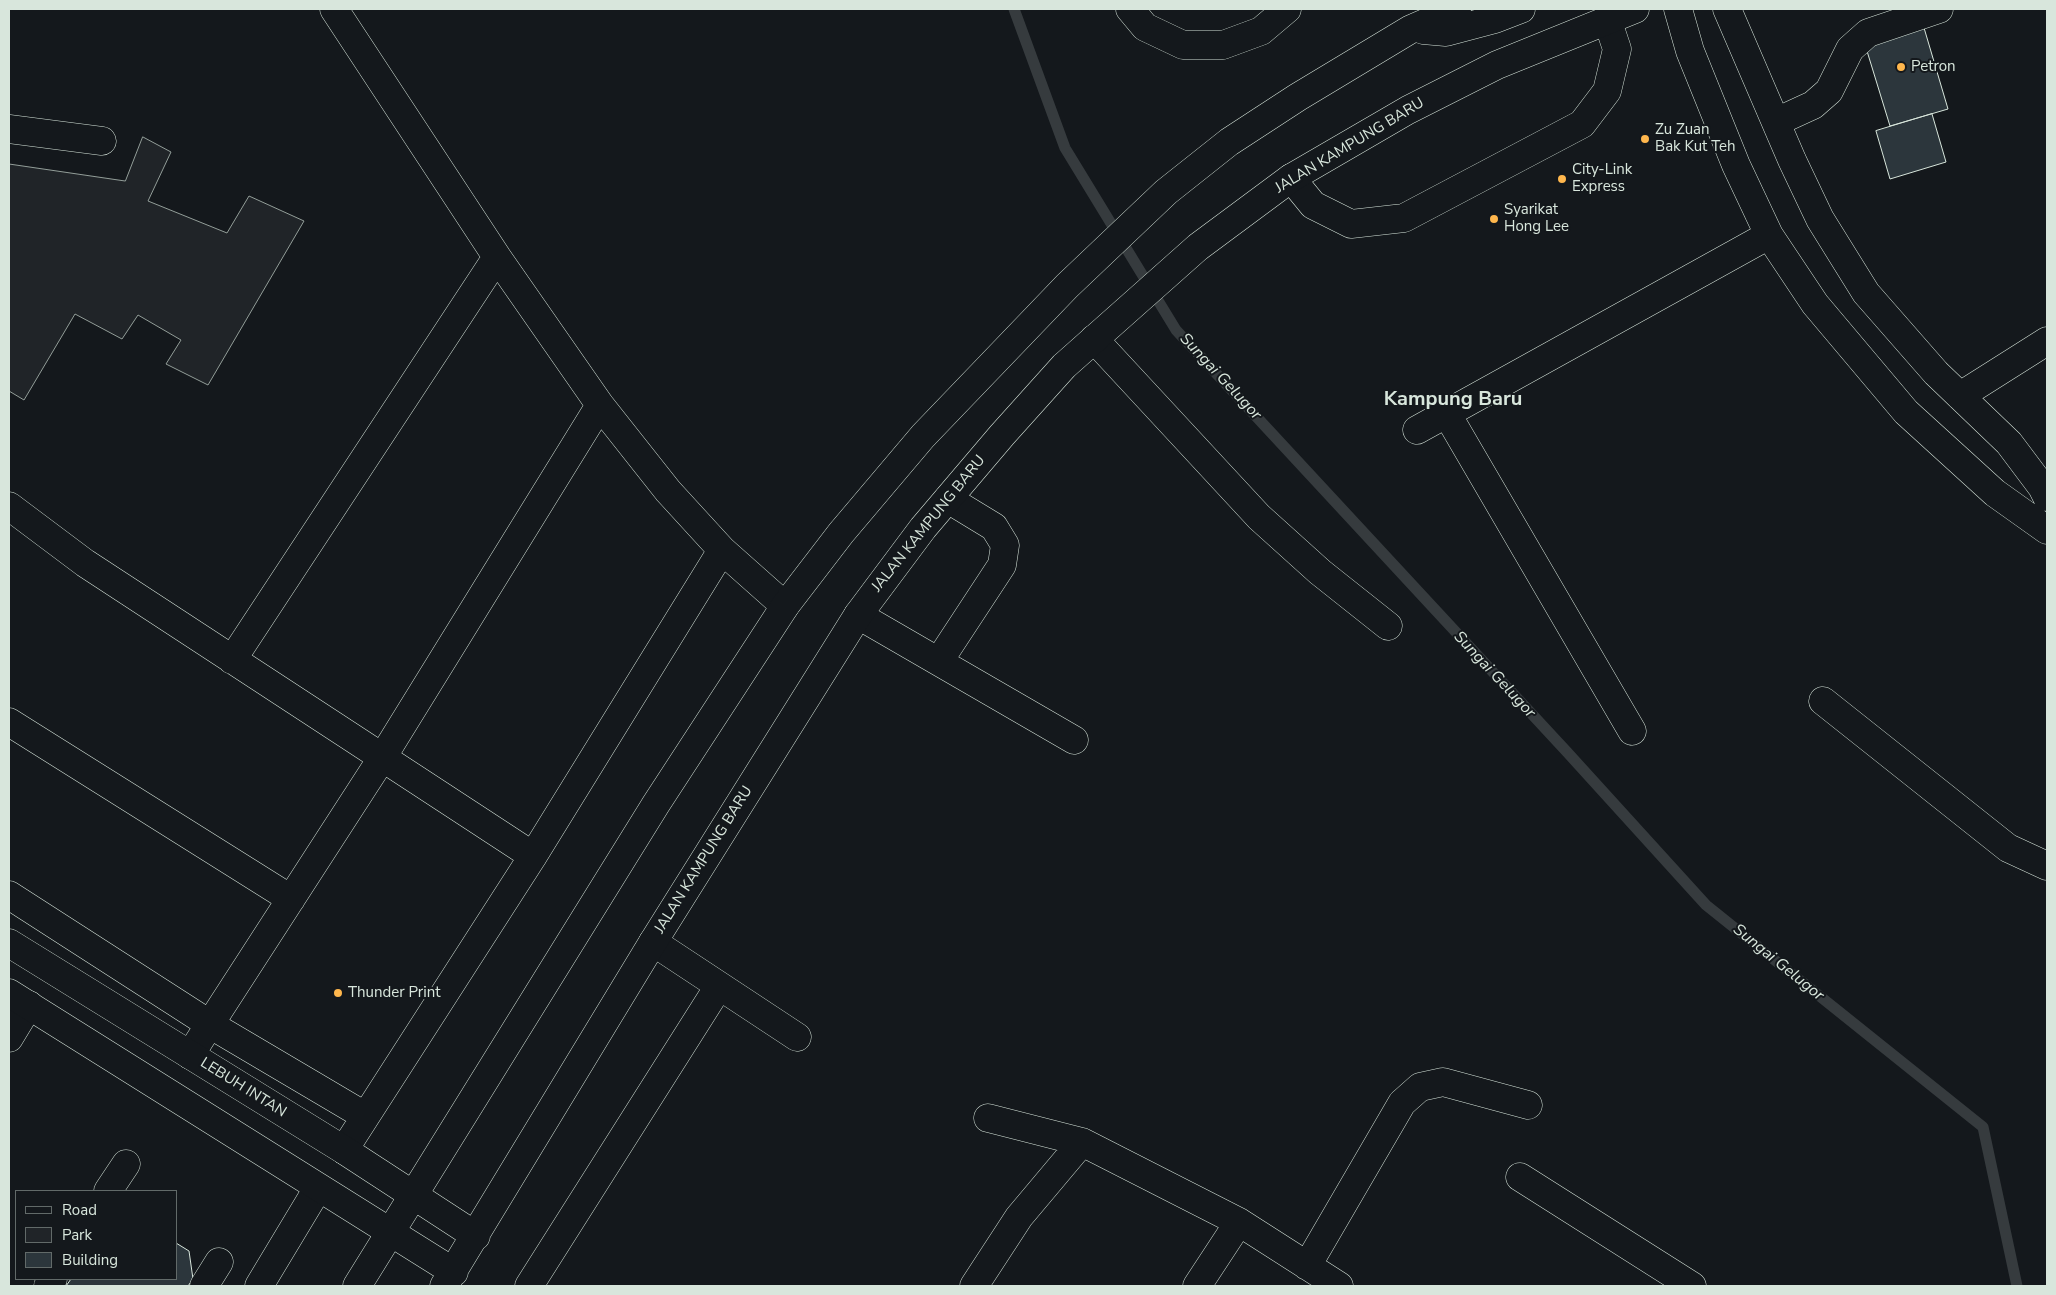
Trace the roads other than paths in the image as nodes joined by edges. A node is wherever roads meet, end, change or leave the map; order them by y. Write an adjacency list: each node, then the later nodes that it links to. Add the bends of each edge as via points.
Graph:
1 (334, 9): 17 (street)
2 (1130, 9): 3 (street, via 1146,28 1183,45 1224,45 1261,31)
3 (1287, 9)
4 (1457, 9): 11 (street)
5 (1522, 9): 11 (street, via 1446,32)
6 (1635, 9): 10 (street, JALAN KAMPUNG BARU)
7 (1678, 9): 16 (street, via 1697,69)
8 (1727, 9): 12 (street)
9 (1939, 9): 12 (street, via 1868,33 1850,49 1829,91 1813,105)
10 (1607, 19): 15 (street, JALAN KAMPUNG BARU, via 1497,65 1435,96); 15 (street, via 1617,50 1607,91 1582,124 1404,218 1351,224 1313,205)
11 (1411, 29): 29 (street, via 1229,142 1166,192 1067,286 923,436 841,533)
12 (1776, 122): 20 (street, via 1820,218 1866,293)
13 (9, 129): 14 (street)
14 (102, 141)
15 (1291, 178): 18 (street, JALAN KAMPUNG BARU, via 1198,247)
16 (1769, 236): 22 (street); 27 (street, via 1815,304 1906,412 1995,493)
17 (497, 257): 21 (street); 32 (street)
18 (1106, 340): 25 (street, JALAN KAMPUNG BARU, via 1058,373); 31 (street, via 1133,379 1259,517 1320,572)
19 (2047, 341): 20 (street)
20 (1960, 396): 24 (street, via 2009,444)
21 (600, 404): 28 (street, via 668,491); 38 (street)
22 (1447, 414): 23 (street); 36 (street)
23 (1417, 430)
24 (2047, 497)
25 (948, 499): 30 (street, JALAN KAMPUNG BARU); 33 (street, via 994,527 1005,545 1002,565)
26 (9, 506): 32 (street, via 85,563)
27 (2047, 530)
28 (722, 550): 29 (street); 39 (street)
29 (785, 606): 60 (street, via 656,804)
30 (858, 615): 33 (street); 43 (street, JALAN KAMPUNG BARU)
31 (1388, 626)
32 (232, 660): 38 (street)
33 (939, 661): 37 (street)
34 (1823, 701): 40 (street, via 2008,848)
35 (9, 722): 42 (street)
36 (1632, 731)
37 (1074, 740)
38 (382, 758): 39 (street); 42 (street)
39 (533, 856): 52 (street)
40 (2047, 866)
41 (9, 895): 47 (street)
42 (291, 899): 47 (street)
43 (652, 942): 45 (street); 63 (street, JALAN KAMPUNG BARU)
44 (9, 943): 50 (street, LEBUH INTAN)
45 (719, 986): 48 (street); 70 (street)
46 (19, 999): 49 (street); 58 (street)
47 (211, 1025): 50 (street); 52 (street)
48 (797, 1037)
49 (9, 1038)
50 (190, 1055): 55 (street, LEBUH INTAN)
51 (1528, 1104): 65 (street, via 1443,1082 1420,1087 1402,1103)
52 (366, 1116): 55 (street)
53 (988, 1118): 54 (street)
54 (1082, 1142): 61 (street); 71 (street, via 1019,1217)
55 (344, 1150): 60 (street, LEBUH INTAN)
56 (126, 1164): 59 (street)
57 (1520, 1177): 74 (street)
58 (318, 1188): 62 (street); 68 (street)
59 (109, 1190)
60 (413, 1196): 62 (street); 63 (street, LEBUH INTAN)
61 (1239, 1222): 65 (street); 72 (street)
62 (391, 1233): 66 (street); 69 (street)
63 (476, 1236): 66 (street, JALAN KAMPUNG BARU)
64 (219, 1262): 67 (street)
65 (1307, 1266): 73 (street)
66 (449, 1279)
67 (204, 1286)
68 (259, 1286)
69 (356, 1286)
70 (529, 1286)
71 (974, 1286)
72 (1197, 1286)
73 (1339, 1286)
74 (1692, 1286)

